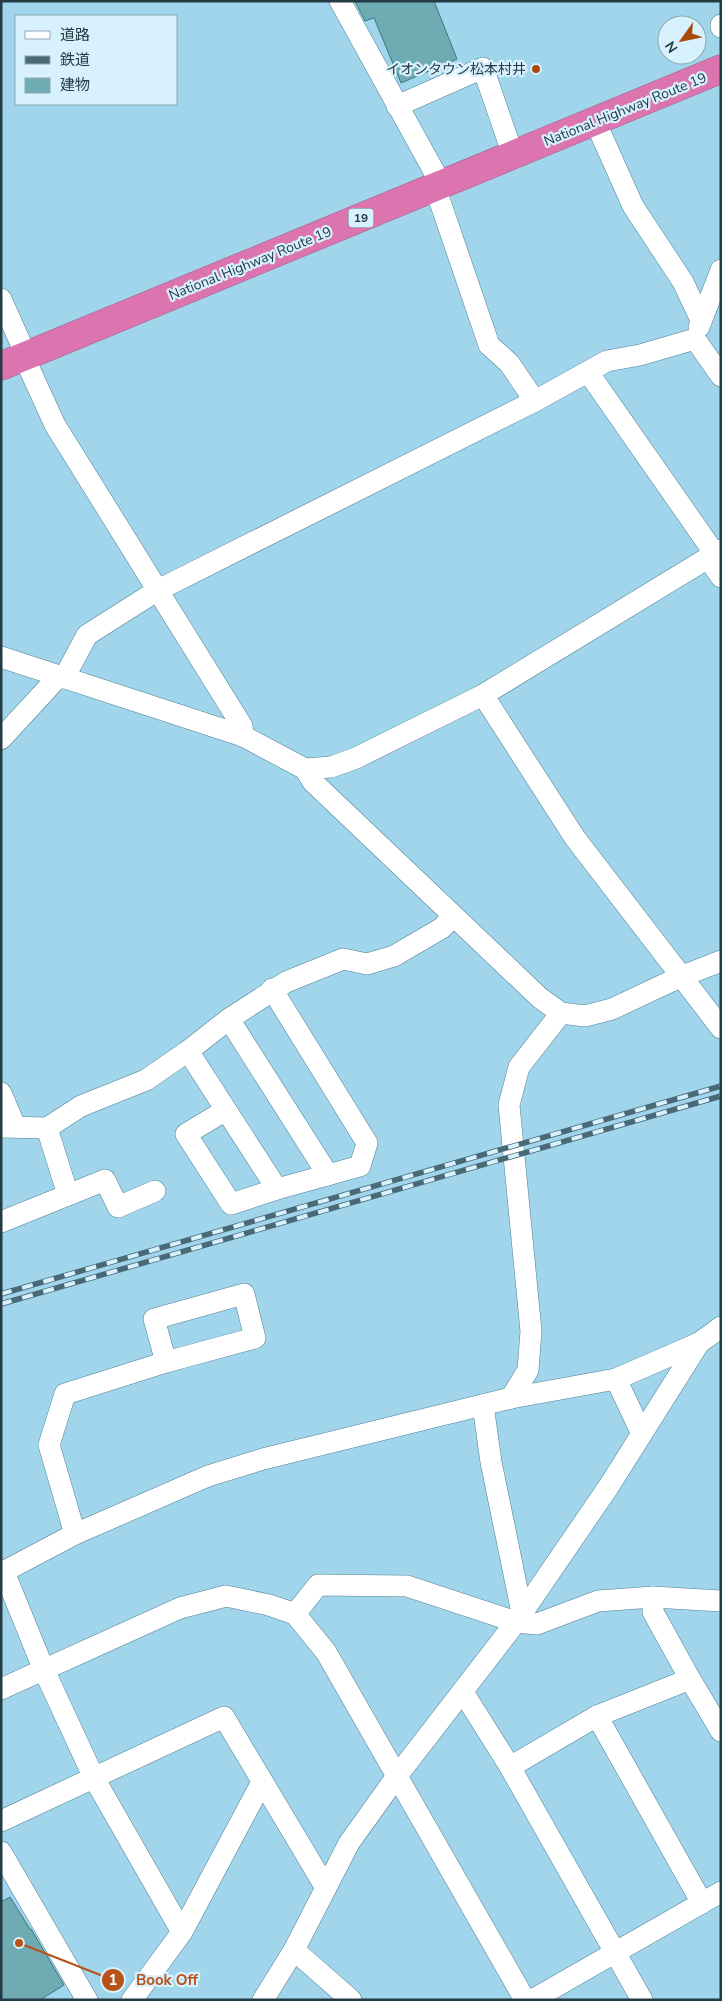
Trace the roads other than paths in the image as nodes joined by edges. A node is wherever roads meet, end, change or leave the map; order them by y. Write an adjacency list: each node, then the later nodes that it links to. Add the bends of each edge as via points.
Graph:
1 (340, 1): 3 (street)
2 (721, 69): 4 (highway, National Highway Route 19 / 19)
3 (398, 106): 5 (street, via 483,68); 6 (street)
4 (596, 121): 5 (highway, National Highway Route 19 / 19); 9 (street, via 634,206 683,282)
5 (513, 155): 6 (highway, National Highway Route 19 / 19)
6 (438, 186): 10 (highway, National Highway Route 19 / 19); 14 (street, via 489,345 509,363)
7 (721, 270): 9 (street)
8 (1, 300): 10 (street)
9 (698, 330): 12 (street, via 640,355 607,361); 13 (street)
10 (26, 355): 11 (highway, National Highway Route 19 / 19); 17 (street, via 56,424)
11 (1, 366)
12 (588, 372): 14 (street); 15 (street)
13 (721, 376)
14 (535, 401): 17 (street)
15 (715, 554): 16 (street); 20 (street)
16 (721, 578)
17 (158, 590): 19 (street, via 87,635); 21 (street, via 242,726)
18 (1, 657): 19 (street)
19 (62, 677): 21 (street); 22 (street)
20 (484, 695): 23 (street, via 356,758 331,767); 26 (street, via 574,838)
21 (243, 736): 23 (street)
22 (1, 739)
23 (305, 769): 24 (street, via 313,782)
24 (453, 916): 27 (street, via 442,928 394,956 367,964 343,959); 28 (street, via 540,998)
25 (721, 961): 26 (street)
26 (680, 977): 28 (street, via 612,1009 586,1016); 30 (street)
27 (272, 989): 29 (street); 36 (street, via 367,1143 360,1166)
28 (561, 1013): 45 (street, via 520,1067 509,1105 531,1331 528,1370)
29 (229, 1019): 31 (street); 36 (street)
30 (721, 1028)
31 (188, 1051): 33 (street); 35 (street, via 146,1080 81,1106)
32 (1, 1093): 34 (street)
33 (226, 1110): 37 (street); 37 (street, via 186,1134 232,1204)
34 (8, 1126): 35 (street)
35 (47, 1128): 39 (street)
36 (328, 1175): 37 (street)
37 (277, 1189)
38 (155, 1191): 39 (street, via 118,1207 105,1180)
39 (68, 1195): 40 (street)
40 (1, 1222)
41 (721, 1326): 42 (street)
42 (699, 1343): 44 (street); 47 (street)
43 (166, 1362): 43 (street, via 255,1338 244,1294 154,1319); 48 (street, via 65,1394 49,1445)
44 (616, 1379): 45 (street); 47 (street)
45 (511, 1398): 46 (street)
46 (483, 1405): 48 (street, via 263,1459 208,1476); 53 (street)
47 (642, 1434): 53 (street)
48 (75, 1534): 49 (street)
49 (2, 1572): 54 (street)
50 (653, 1597): 51 (street); 53 (street, via 598,1601 537,1624); 55 (street, via 653,1612)
51 (721, 1602)
52 (296, 1614): 53 (street, via 318,1585 407,1586); 54 (street, via 226,1596 180,1608); 61 (street, via 326,1652)
53 (519, 1618): 57 (street)
54 (44, 1670): 56 (street); 62 (street)
55 (690, 1679): 58 (street); 59 (street)
56 (1, 1689)
57 (463, 1692): 60 (street); 61 (street)
58 (597, 1716): 60 (street); 68 (street)
59 (721, 1732)
60 (510, 1766): 71 (street)
61 (397, 1776): 66 (street, via 350,1843); 76 (street)
62 (94, 1778): 63 (street, via 224,1717); 64 (street); 69 (street)
63 (262, 1782): 66 (street); 69 (street)
64 (1, 1821)
65 (1, 1852): 72 (street)
66 (326, 1888): 70 (street)
67 (721, 1892): 68 (street)
68 (702, 1902): 71 (street)
69 (182, 1932): 73 (street)
70 (294, 1950): 74 (street); 75 (street)
71 (615, 1954): 77 (street); 78 (street)
72 (87, 2000)
73 (132, 2000)
74 (263, 2000)
75 (351, 2000)
76 (526, 2000)
77 (532, 2000)
78 (642, 2000)

